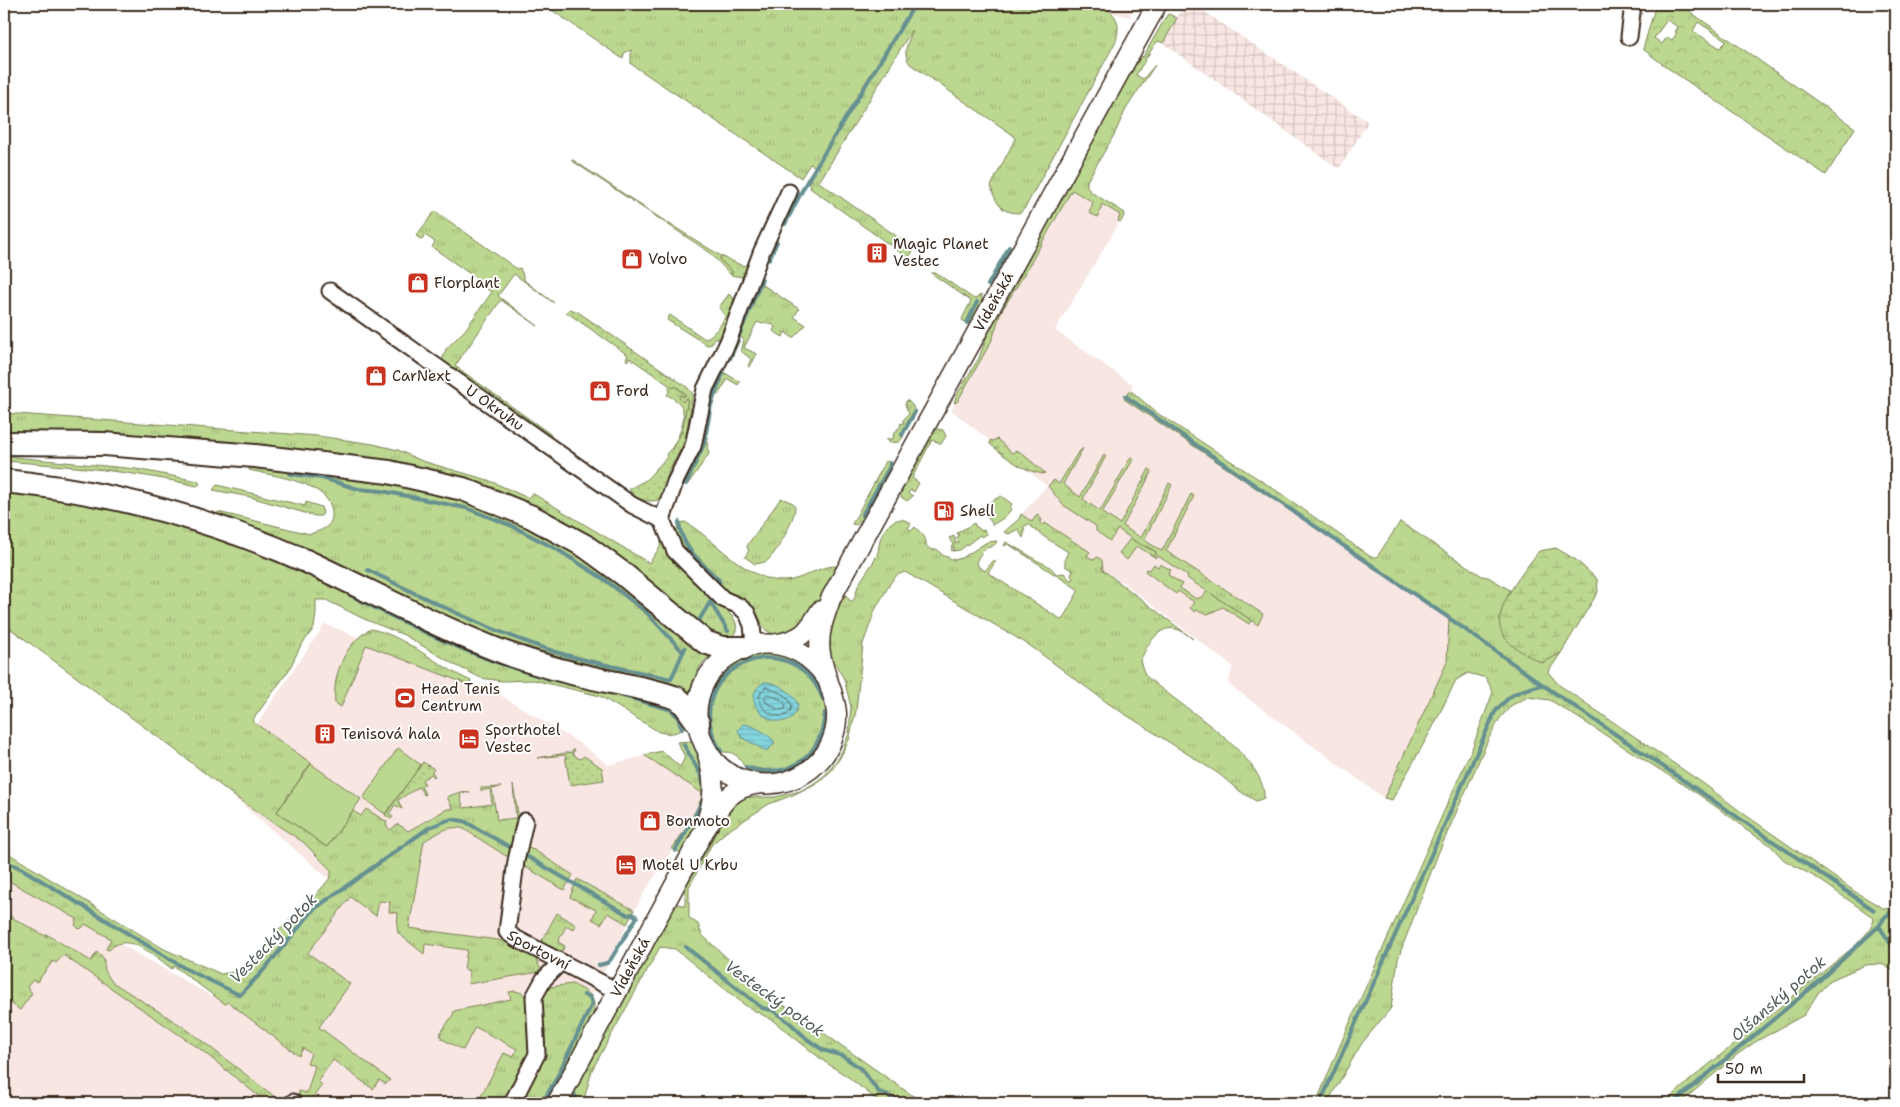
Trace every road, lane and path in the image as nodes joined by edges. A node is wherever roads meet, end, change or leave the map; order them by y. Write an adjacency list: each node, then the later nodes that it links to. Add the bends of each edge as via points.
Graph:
1 (1157, 4): 9 (main road, Vídeňská)
2 (1633, 4): 3 (street)
3 (1630, 37)
4 (789, 192): 8 (street, via 761,253 728,342 705,389 693,446 675,482)
5 (330, 291): 8 (street, U Okruhu, via 632,505)
6 (4, 443): 11 (highway, via 104,444 247,456 375,470 448,485 499,502 560,531 598,554 705,642 722,648)
7 (4, 481): 13 (highway, via 124,500 245,537 305,561 501,652 677,698)
8 (662, 520): 11 (street, via 675,551 723,599 747,613 752,625)
9 (831, 598): 10 (main road, Vídeňská, via 804,634); 12 (main road, Vídeňská, via 820,640)
10 (773, 644): 11 (main road, Vídeňská); 12 (main road, Vídeňská, via 807,656)
11 (748, 646): 13 (main road, Vídeňská, via 723,660 708,678 698,704)
12 (828, 680): 15 (main road, Vídeňská, via 837,705 837,720 826,753 798,777)
13 (698, 723): 14 (main road, Vídeňská)
14 (707, 750): 15 (main road, Vídeňská, via 729,774); 17 (main road, Vídeňská, via 714,791)
15 (762, 784): 17 (main road, Vídeňská, via 740,788 730,795)
16 (525, 821): 18 (street, Sportovní, via 507,932)
17 (704, 831): 19 (main road, Vídeňská)
18 (561, 962): 19 (street, Sportovní); 20 (street, via 544,979 534,997 537,1054)
19 (617, 991): 21 (main road, Vídeňská)
20 (512, 1103)
21 (557, 1103)

